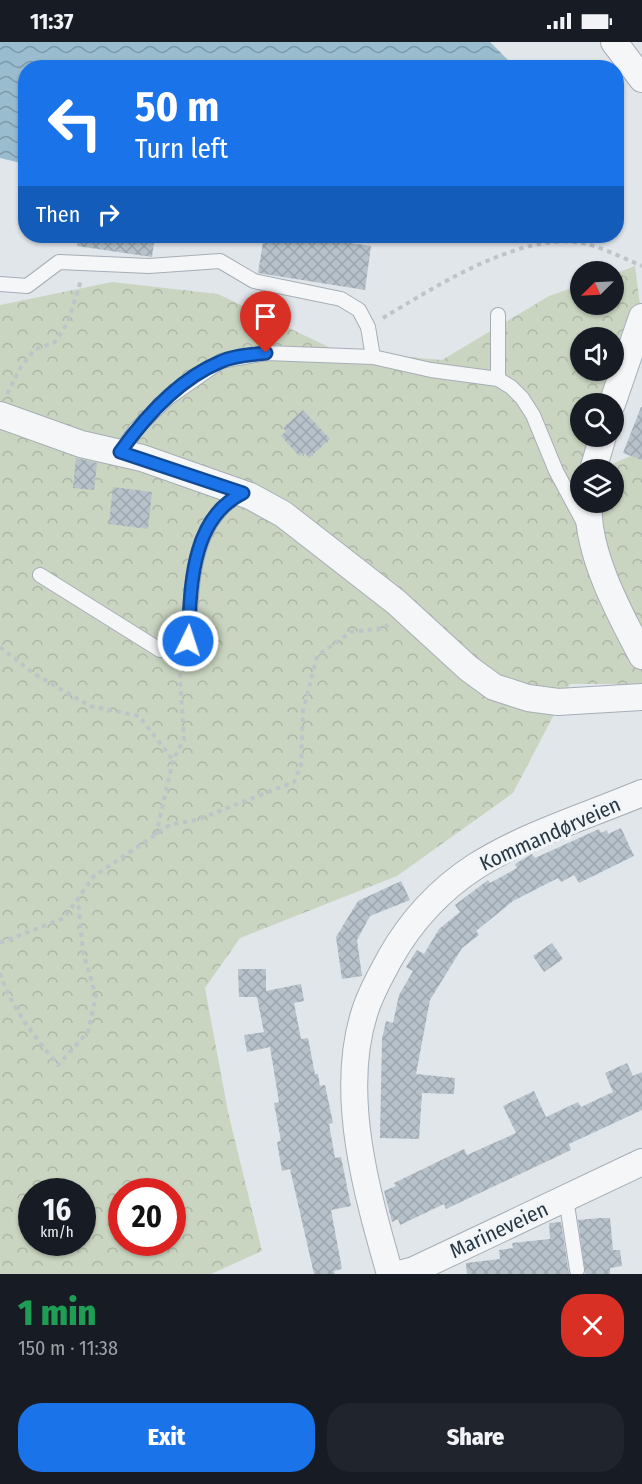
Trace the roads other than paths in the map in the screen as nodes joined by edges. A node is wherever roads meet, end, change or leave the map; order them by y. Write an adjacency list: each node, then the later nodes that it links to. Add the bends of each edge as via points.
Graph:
1 (614, 42): 2 (street)
2 (634, 62)
3 (0, 284): 6 (lane, via 27,286 59,262 149,266 219,261 254,281 341,299 359,310 368,327)
4 (498, 315): 7 (lane)
5 (642, 317): 8 (street)
6 (373, 357): 7 (lane); 10 (lane, via 266,353 221,361 168,398 136,429)
7 (498, 379): 13 (lane, via 522,398 533,415 568,496)
8 (616, 393)
9 (2, 407): 10 (street, via 81,444)
10 (120, 452): 11 (street)
11 (243, 493): 14 (lane, via 215,518 197,553 188,641 160,650); 16 (street, via 283,514 494,687 558,702)
12 (590, 513): 13 (street)
13 (591, 535): 15 (street)
14 (40, 575)
15 (642, 656)
16 (642, 697)
17 (642, 793): 21 (street, Kommandørveien, via 545,832 477,866 445,888 418,914 398,943 364,1012 354,1090 369,1202)
18 (642, 1162): 19 (street, Marineveien)
19 (566, 1198): 20 (lane, Marineveien); 22 (street, Marineveien)
20 (577, 1270)
21 (390, 1274)
22 (399, 1274)

